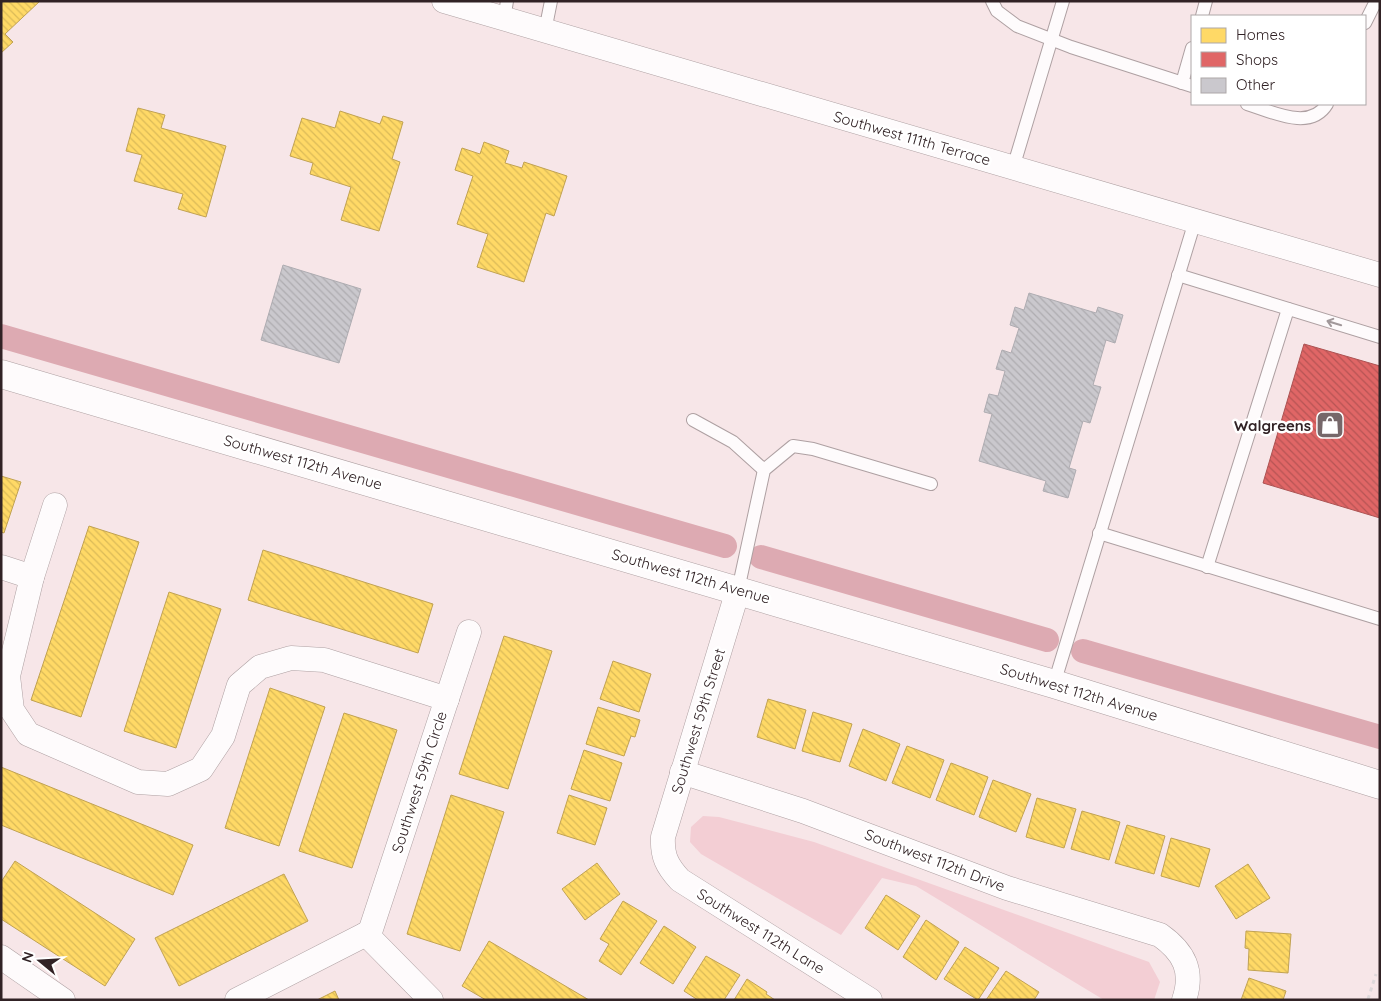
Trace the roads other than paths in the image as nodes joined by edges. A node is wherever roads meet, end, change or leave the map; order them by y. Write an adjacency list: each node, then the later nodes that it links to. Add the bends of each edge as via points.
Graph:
1 (444, 1): 7 (street, Southwest 111th Terrace)
2 (551, 1): 10 (lane)
3 (992, 1): 11 (lane, via 997,11 1017,26)
4 (1062, 1): 11 (lane)
5 (1206, 1): 8 (lane)
6 (1376, 1): 9 (lane)
7 (505, 10): 10 (street, Southwest 111th Terrace)
8 (1202, 15)
9 (1366, 21)
10 (545, 31): 16 (street, Southwest 111th Terrace)
11 (1051, 38): 13 (lane); 16 (lane)
12 (1191, 55): 13 (lane)
13 (1187, 84)
14 (1250, 105): 15 (lane, via 1298,120 1323,110)
15 (1326, 105)
16 (1013, 168): 17 (street, Southwest 111th Terrace)
17 (1195, 221): 18 (lane); 19 (street, Southwest 111th Terrace)
18 (1178, 275): 20 (lane); 27 (lane)
19 (1380, 275)
20 (1288, 309): 21 (lane, one-way to 20); 29 (lane)
21 (1380, 337)
22 (1, 374): 31 (street, Southwest 112th Avenue)
23 (693, 420): 24 (lane, via 733,442)
24 (764, 470): 25 (lane, via 793,446); 31 (lane)
25 (931, 484)
26 (55, 505): 30 (street)
27 (1099, 533): 29 (lane); 34 (lane)
28 (1, 567): 30 (street)
29 (1207, 567): 32 (lane)
30 (32, 577): 35 (street, via 8,676 12,710 28,734 138,782 168,784 201,769 223,736 239,685 260,667 291,658 324,660)
31 (738, 590): 34 (street, Southwest 112th Avenue); 36 (street, Southwest 59th Street)
32 (1380, 619)
33 (469, 632): 35 (street, Southwest 59th Circle)
34 (1054, 684): 37 (street, Southwest 112th Avenue)
35 (447, 699): 39 (street, Southwest 59th Circle)
36 (682, 772): 38 (street, Southwest 59th Street, via 663,837); 45 (street, Southwest 112th Drive, via 803,811 1007,888 1160,935 1183,956 1189,976)
37 (1380, 785)
38 (662, 852): 44 (street, Southwest 112th Lane, via 668,867 680,880)
39 (368, 933): 42 (street); 43 (street)
40 (1, 957): 41 (street)
41 (63, 1000)
42 (236, 1000)
43 (431, 1000)
44 (870, 1000)
45 (1184, 1000)

